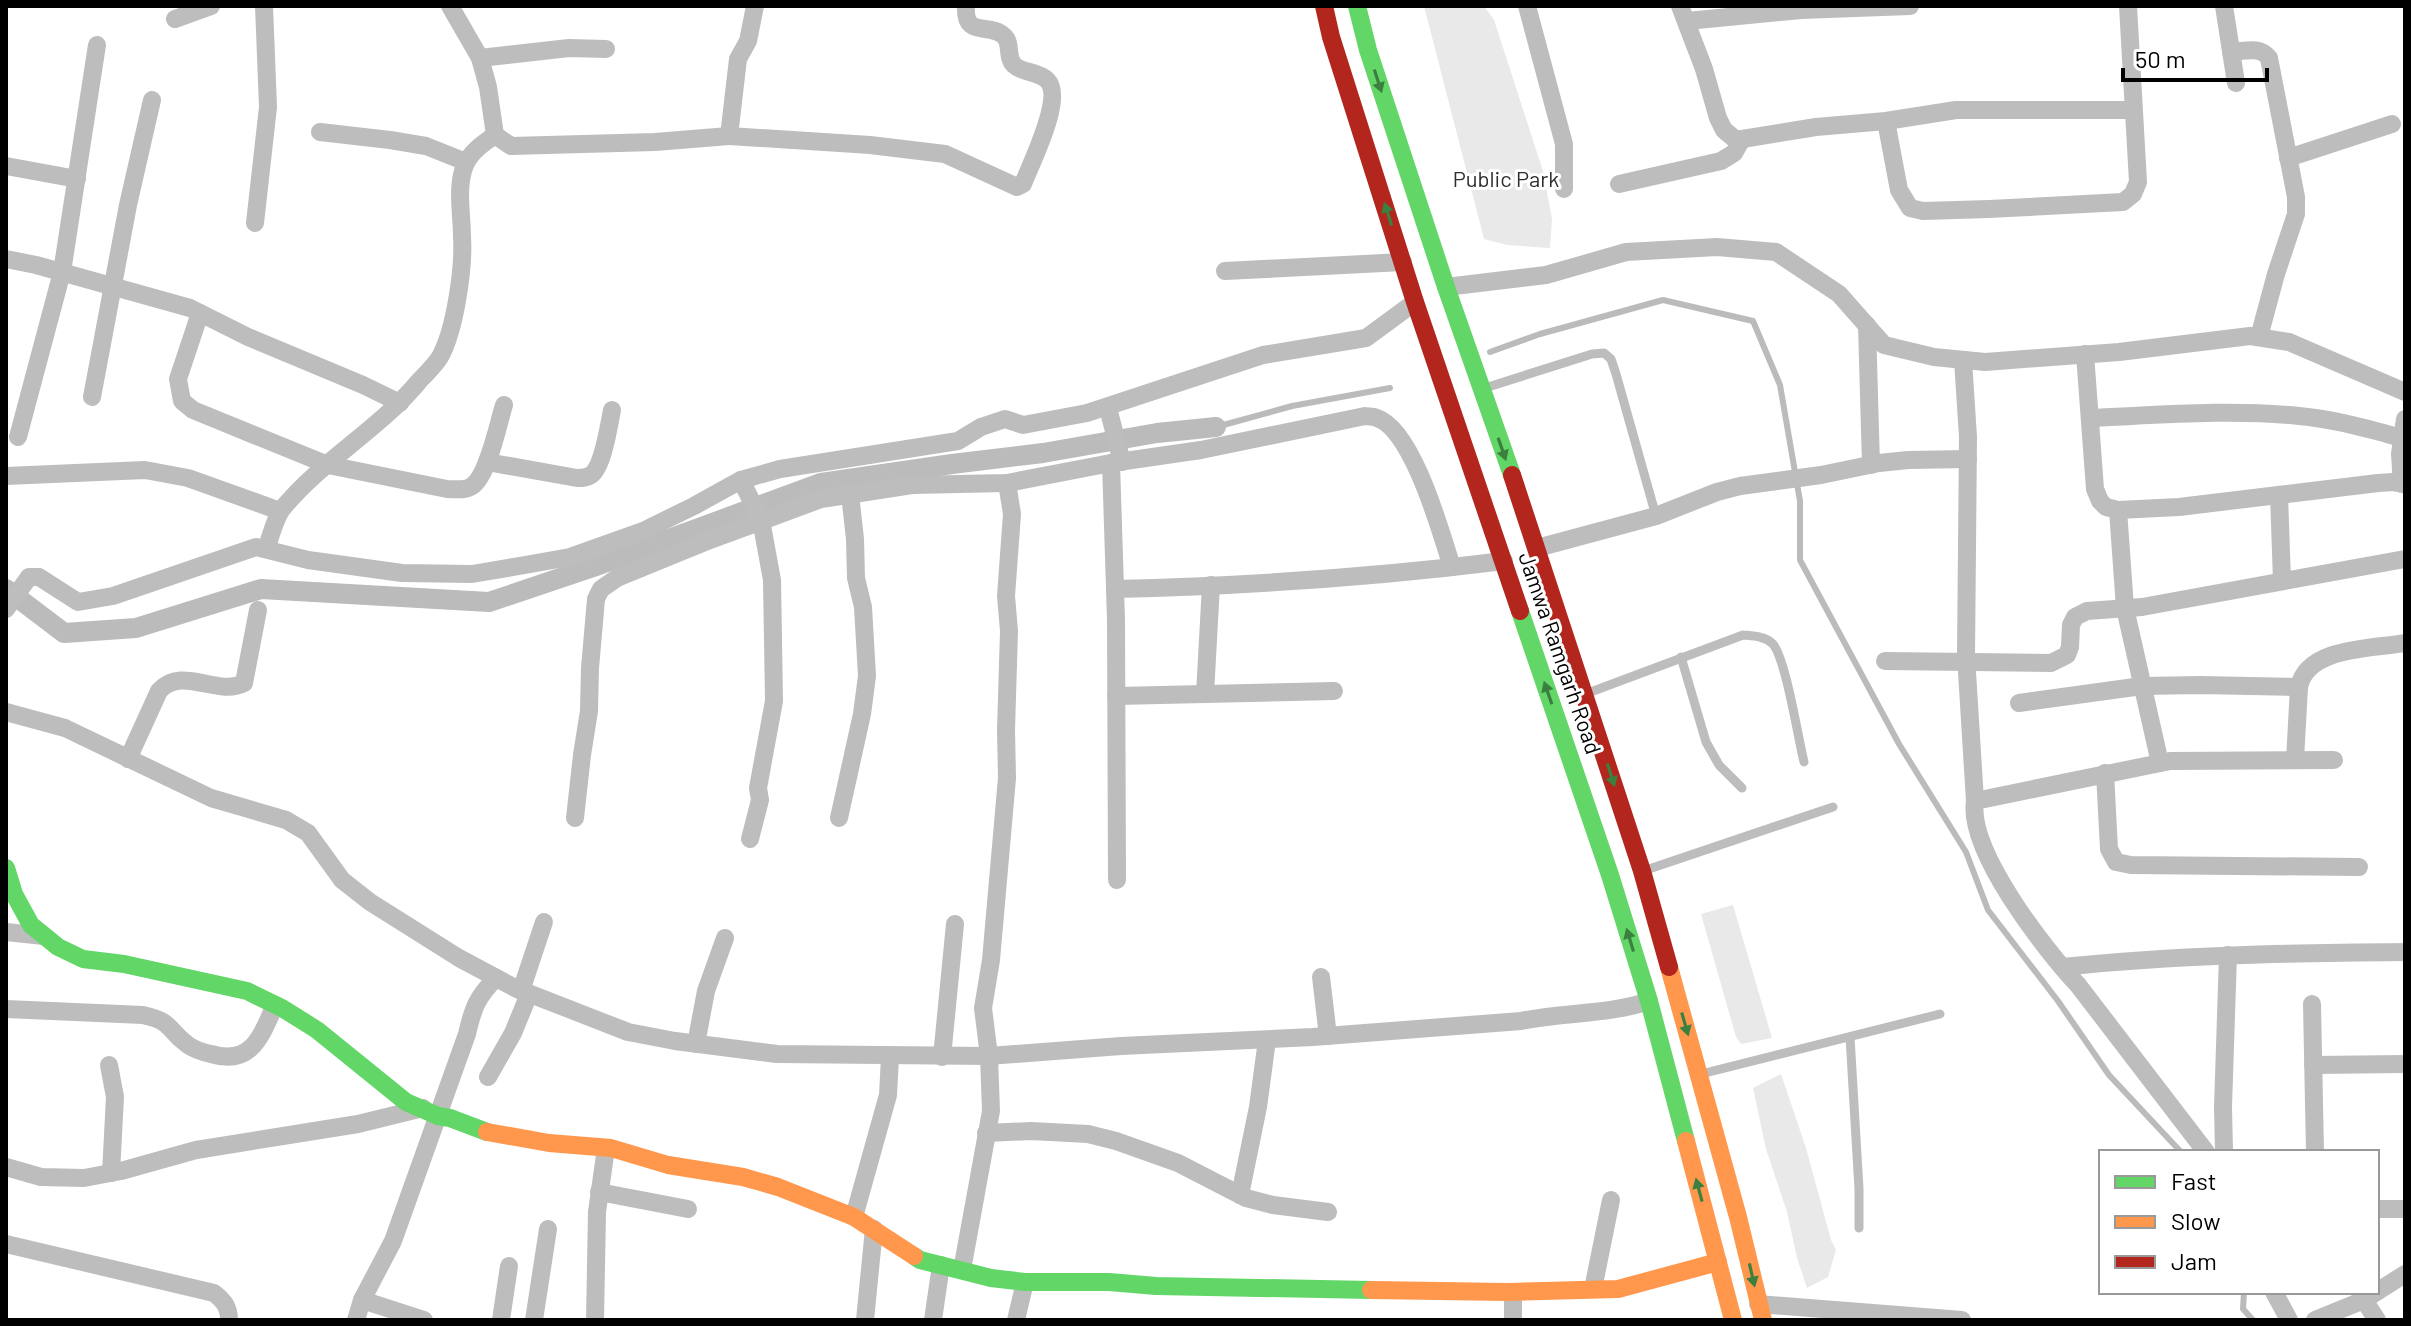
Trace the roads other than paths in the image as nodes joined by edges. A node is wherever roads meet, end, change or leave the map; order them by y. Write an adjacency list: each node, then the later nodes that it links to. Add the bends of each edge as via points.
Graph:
1 (211, 6): 13 (street)
2 (264, 6): 33 (street, via 268,107)
3 (450, 6): 17 (street)
4 (755, 6): 25 (street, via 748,41 738,59)
5 (966, 6): 25 (street, via 969,22 1002,33 1012,63 1044,77 1054,92 1023,184 1017,187 945,154)
6 (1324, 6): 35 (main road, Jamwa Ramgarh Road, one-way to 6)
7 (1357, 6): 39 (main road, Jamwa Ramgarh Road, one-way to 39)
8 (1527, 6): 32 (street, via 1564,144)
9 (1910, 6): 12 (street)
10 (2128, 6): 20 (street)
11 (2224, 6): 16 (street)
12 (1684, 14): 26 (street, via 1724,130)
13 (175, 19)
14 (97, 45): 30 (street)
15 (606, 49): 17 (street)
16 (2231, 52): 18 (street); 27 (street, via 2258,50 2269,58)
17 (480, 58): 24 (street)
18 (2236, 83)
19 (152, 100): 38 (street)
20 (2132, 110): 21 (street, via 1956,110); 21 (street, via 2138,182 2123,202 1989,209 1910,208 1899,190)
21 (1886, 121): 26 (street)
22 (2392, 124): 27 (street)
23 (320, 132): 28 (street, via 426,146)
24 (495, 135): 25 (street, via 511,146); 28 (street)
25 (729, 136)
26 (1742, 139): 31 (street, via 1721,161)
27 (2288, 158): 43 (street, via 2296,214)
28 (466, 162): 49 (street, via 460,183 463,242 450,332 439,357)
29 (6, 166): 30 (street)
30 (77, 179): 37 (street)
31 (1619, 184)
32 (1564, 189)
33 (255, 223)
34 (6, 259): 37 (street)
35 (1403, 262): 36 (street); 40 (main road, Jamwa Ramgarh Road)
36 (1225, 271)
37 (62, 272): 38 (street); 55 (street)
38 (113, 287): 41 (street); 48 (street)
39 (1446, 287): 42 (street, via 1546,275 1626,252 1717,247 1776,252 1839,294); 46 (main road, Jamwa Ramgarh Road)
40 (1415, 302): 52 (street, via 1366,338 1263,355); 75 (main road, Jamwa Ramgarh Road)
41 (200, 313): 49 (street); 60 (street, via 178,379 182,401)
42 (1867, 325): 45 (street, via 1884,345); 61 (street)
43 (2259, 337): 44 (street); 47 (street, via 2289,342)
44 (2085, 354): 45 (street); 53 (street)
45 (1963, 360): 57 (street)
46 (1478, 382): 71 (lane, via 1604,353 1616,374); 72 (main road, Jamwa Ramgarh Road, one-way to 72)
47 (2405, 392)
48 (92, 397)
49 (400, 403): 60 (street)
50 (504, 405): 59 (street)
51 (612, 410): 59 (street, via 595,473 587,477)
52 (1110, 416): 58 (street); 64 (street, via 1023,425 1005,419 958,441 780,469)
53 (2090, 418): 56 (street, via 2301,416); 68 (street, via 2095,489 2106,507)
54 (2405, 419): 56 (street)
55 (18, 437)
56 (2402, 438): 65 (street)
57 (1968, 459): 61 (street); 86 (street)
58 (1118, 460): 63 (street); 76 (street, via 1377,418 1400,436 1417,467); 79 (street)
59 (487, 462): 60 (street, via 475,485 465,489)
60 (328, 465): 69 (street)
61 (1871, 465): 71 (street, via 1717,492)
62 (6, 476): 69 (street, via 145,470 188,478)
63 (1007, 483): 66 (street, via 912,485); 132 (street, via 1012,514 1006,596 1007,778 983,1008)
64 (744, 484): 70 (street); 73 (street, via 643,531 570,557 472,574 402,573)
65 (2403, 484): 67 (street)
66 (850, 494): 70 (street); 105 (street, via 867,676)
67 (2279, 495): 68 (street); 77 (street)
68 (2118, 510): 80 (street)
69 (280, 511): 73 (street)
70 (760, 516): 104 (street, via 601,589); 106 (street, via 772,580 774,701)
71 (1656, 516): 72 (street)
72 (1537, 548): 91 (main road, Jamwa Ramgarh Road)
73 (266, 549): 81 (street, via 256,547 113,596 78,602 39,577 29,577)
74 (2405, 559): 77 (street)
75 (1504, 561): 76 (street); 123 (main road, Jamwa Ramgarh Road, one-way to 75)
76 (1452, 567): 78 (street)
77 (2282, 581): 80 (street)
78 (1211, 585): 79 (street); 90 (street)
79 (1115, 589): 92 (street)
80 (2125, 608): 86 (street, via 2075,617 2067,655 2051,663); 87 (street)
81 (6, 609)
82 (258, 610): 95 (street, via 244,683 233,687 183,680 164,685)
83 (2405, 643): 88 (street, via 2326,656 2311,665)
84 (1681, 657): 91 (lane); 98 (lane, via 1743,635 1771,642 1781,658); 101 (lane, via 1706,742)
85 (1885, 661): 86 (street)
86 (1967, 663): 102 (street)
87 (2142, 686): 88 (street); 93 (street); 99 (street)
88 (2299, 687): 96 (street)
89 (1334, 691): 90 (street)
90 (1205, 694): 92 (street)
91 (1585, 695): 109 (main road, Jamwa Ramgarh Road, one-way to 109)
92 (1116, 696): 110 (street)
93 (2019, 703)
94 (6, 712): 95 (street, via 65,728)
95 (128, 759): 121 (street, via 211,798 298,826 342,880 370,902)
96 (2295, 760): 97 (street); 99 (street)
97 (2334, 760)
98 (1804, 762)
99 (2160, 763): 100 (street)
100 (2105, 773): 102 (street); 107 (street, via 2109,849 2116,862)
101 (1742, 788)
102 (1975, 801): 119 (street, via 1976,824 1992,864)
103 (1833, 807): 109 (lane)
104 (575, 818)
105 (839, 818)
106 (750, 839)
107 (2359, 867)
108 (6, 868): 111 (main road)
109 (1642, 871): 138 (main road, Jamwa Ramgarh Road, one-way to 138)
110 (1117, 880)
111 (10, 893): 115 (main road)
112 (544, 922): 122 (street)
113 (955, 924): 134 (street)
114 (6, 932): 115 (street)
115 (44, 936): 125 (main road, via 83,959 247,991)
116 (725, 938): 131 (street, via 706,991)
117 (2405, 952): 118 (street)
118 (2228, 955): 119 (street); 145 (street)
119 (2062, 967): 144 (street)
120 (1321, 977): 128 (street)
121 (496, 978): 122 (street); 141 (street, via 479,995)
122 (525, 993): 131 (street, via 628,1032); 139 (street, via 513,1033)
123 (1649, 1001): 128 (street, via 1521,1021); 140 (main road, Jamwa Ramgarh Road)
124 (2312, 1004): 137 (street)
125 (275, 1005): 126 (street, via 258,1042 236,1057 195,1050 163,1020 143,1015); 141 (main road, via 317,1030 406,1102)
126 (6, 1009)
127 (1940, 1014): 129 (lane)
128 (1328, 1036): 130 (street)
129 (1850, 1037): 138 (lane); 157 (lane)
130 (1267, 1040): 132 (street); 150 (street)
131 (696, 1044): 133 (street, via 777,1054)
132 (989, 1056): 134 (street); 142 (street, via 991,1111)
133 (890, 1057): 134 (street); 156 (street, via 888,1095)
134 (942, 1057)
135 (2405, 1064): 137 (street)
136 (109, 1065): 148 (street, via 115,1097)
137 (2313, 1065): 146 (street)
138 (1699, 1074): 140 (lane); 176 (main road, Jamwa Ramgarh Road, one-way to 176)
139 (488, 1077)
140 (1670, 1080): 161 (main road, Jamwa Ramgarh Road, one-way to 140)
141 (430, 1112): 143 (main road, via 495,1135); 148 (street, via 196,1150); 174 (street, via 393,1241)
142 (986, 1133): 150 (street, via 1088,1134 1178,1163); 164 (street)
143 (606, 1148): 149 (street); 156 (main road, via 743,1177)
144 (2204, 1150)
145 (2224, 1150)
146 (2315, 1150)
147 (6, 1167): 148 (street, via 41,1177)
148 (111, 1173)
149 (599, 1192): 152 (street); 182 (street)
150 (1240, 1195): 155 (street)
151 (1611, 1200): 167 (street)
152 (688, 1209)
153 (2379, 1209): 154 (street)
154 (2405, 1209)
155 (1328, 1212)
156 (854, 1217): 159 (main road)
157 (1859, 1228)
158 (548, 1229): 181 (street)
159 (874, 1229): 162 (main road, via 920,1260); 183 (street)
160 (6, 1244): 177 (street, via 214,1293 228,1307)
161 (1718, 1262): 167 (main road, via 1618,1289); 187 (main road, Jamwa Ramgarh Road)
162 (941, 1265): 164 (main road); 184 (street)
163 (509, 1266): 180 (street)
164 (962, 1270): 166 (main road)
165 (2405, 1274): 168 (street)
166 (1025, 1282): 171 (main road); 185 (street)
167 (1593, 1289): 171 (main road)
168 (2383, 1289): 169 (street); 170 (street)
169 (2405, 1289)
170 (2379, 1291)
171 (1513, 1292): 186 (street)
172 (2275, 1294): 189 (street)
173 (2374, 1294): 175 (street)
174 (362, 1300): 178 (street); 179 (street)
175 (2364, 1300): 190 (street); 191 (street)
176 (1760, 1312): 188 (street)
177 (229, 1320)
178 (356, 1320)
179 (424, 1320)
180 (501, 1320)
181 (534, 1320)
182 (595, 1320)
183 (865, 1320)
184 (933, 1320)
185 (1016, 1320)
186 (1513, 1320)
187 (1733, 1320)
188 (1962, 1320)
189 (2289, 1320)
190 (2315, 1320)
191 (2377, 1320)

